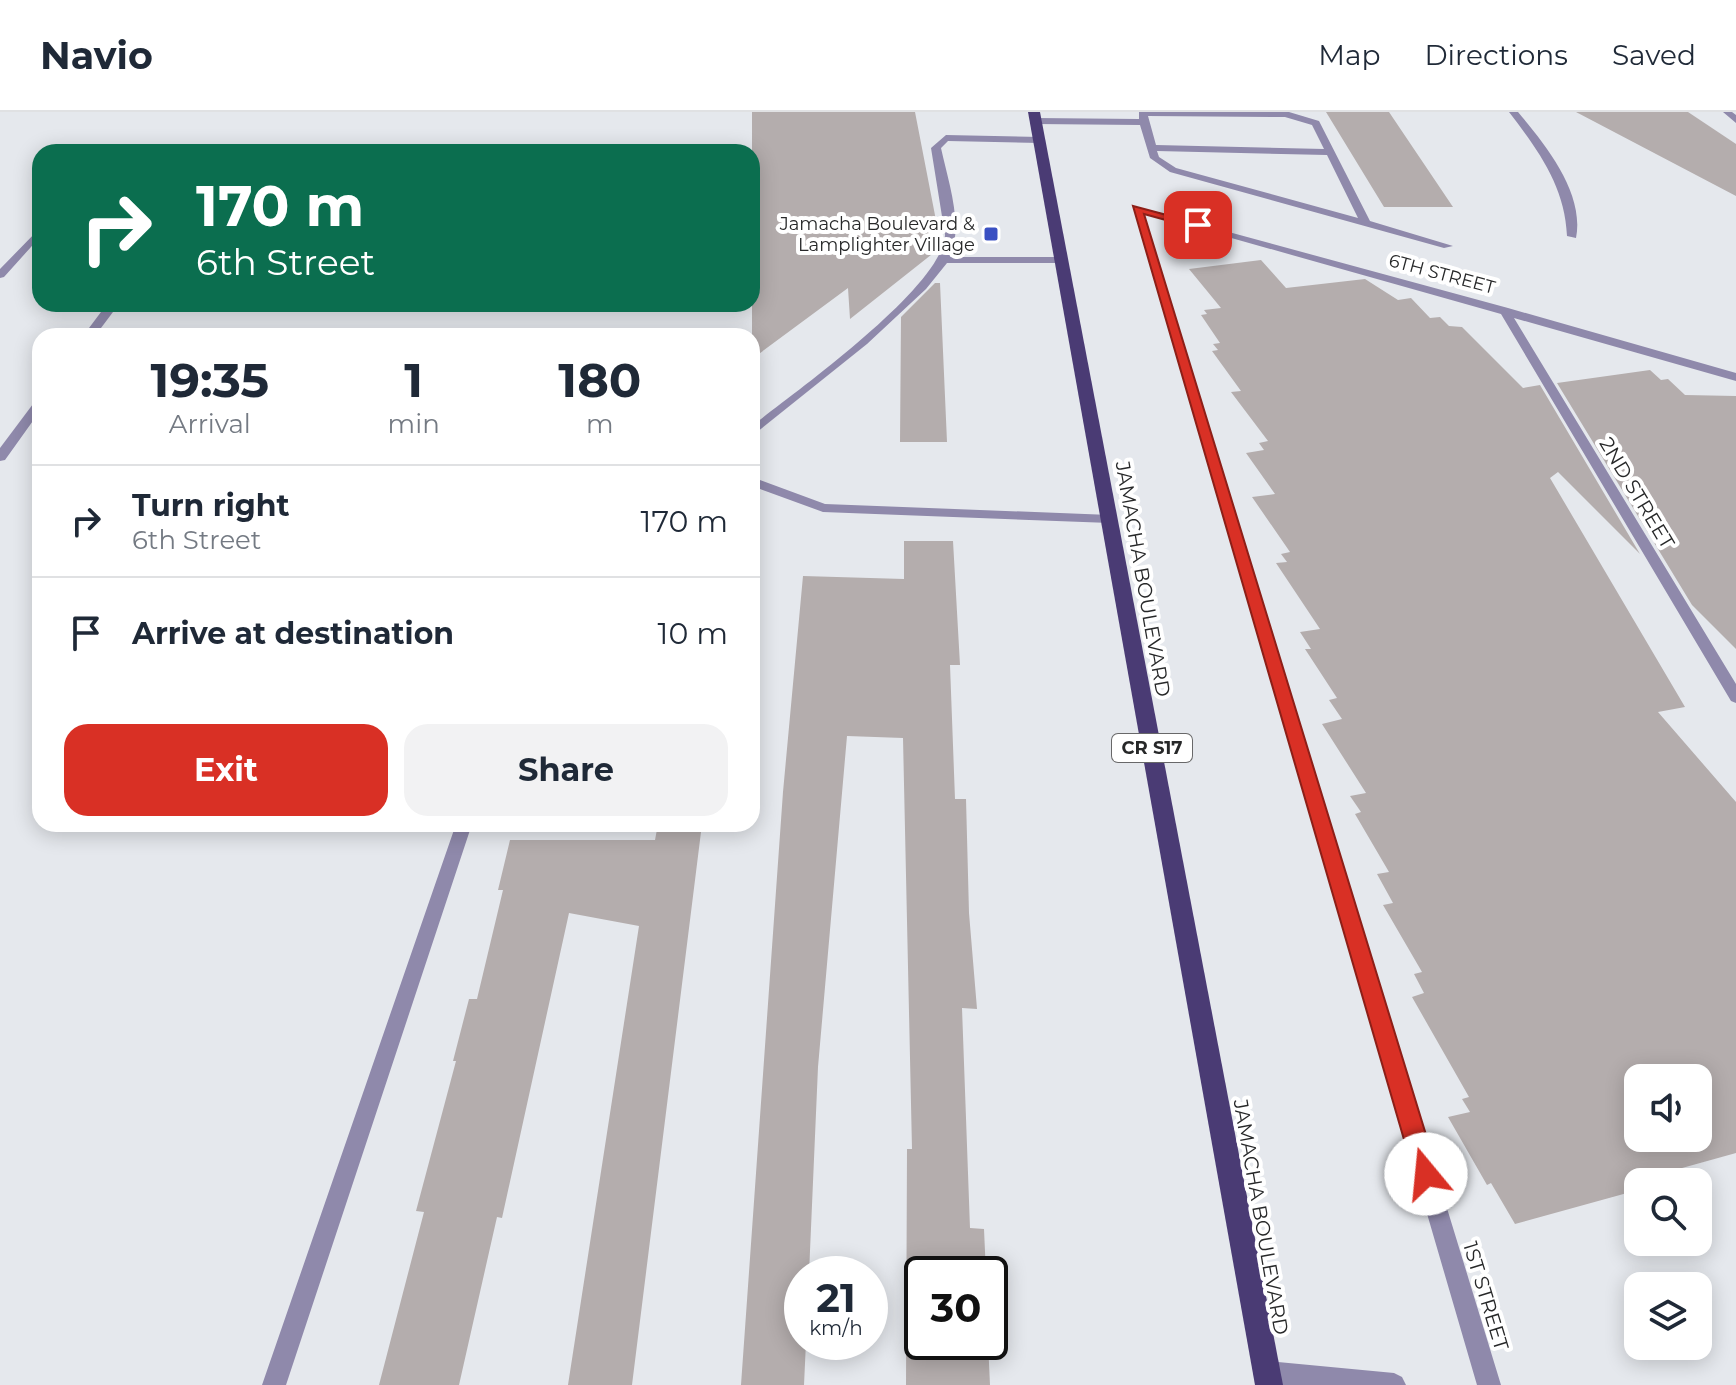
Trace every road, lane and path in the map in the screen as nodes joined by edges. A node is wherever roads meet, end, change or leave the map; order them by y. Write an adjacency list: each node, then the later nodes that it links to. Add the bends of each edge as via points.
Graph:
1 (1513, 112): 10 (street, via 1542,147 1559,182 1573,214)
2 (1727, 112): 4 (street)
3 (1143, 116): 5 (street); 6 (street); 7 (street, via 1286,114 1316,123)
4 (1736, 120)
5 (1037, 124): 13 (street, via 938,143 950,245); 14 (main road, JAMACHA BOULEVARD / CR S17)
6 (1152, 148): 7 (street); 9 (street, via 1155,158 1173,170)
7 (1330, 152): 9 (street)
8 (1137, 208): 16 (street, 6TH STREET); 28 (street, 1ST STREET)
9 (1366, 224): 12 (street)
10 (1572, 236)
11 (32, 240): 15 (street)
12 (1448, 246)
13 (945, 260): 14 (street); 19 (street, via 908,301)
14 (1062, 260): 22 (main road, JAMACHA BOULEVARD / CR S17)
15 (0, 275)
16 (1504, 310): 17 (street, 6TH STREET); 23 (street, 2ND STREET)
17 (1736, 377)
18 (32, 414): 20 (street)
19 (760, 425)
20 (0, 457)
21 (760, 484): 22 (street, via 823,508)
22 (1110, 519): 25 (main road, JAMACHA BOULEVARD / CR S17)
23 (1736, 697)
24 (461, 832): 26 (street)
25 (1268, 1379): 27 (street)
26 (274, 1385)
27 (1394, 1385)
28 (1489, 1385)

